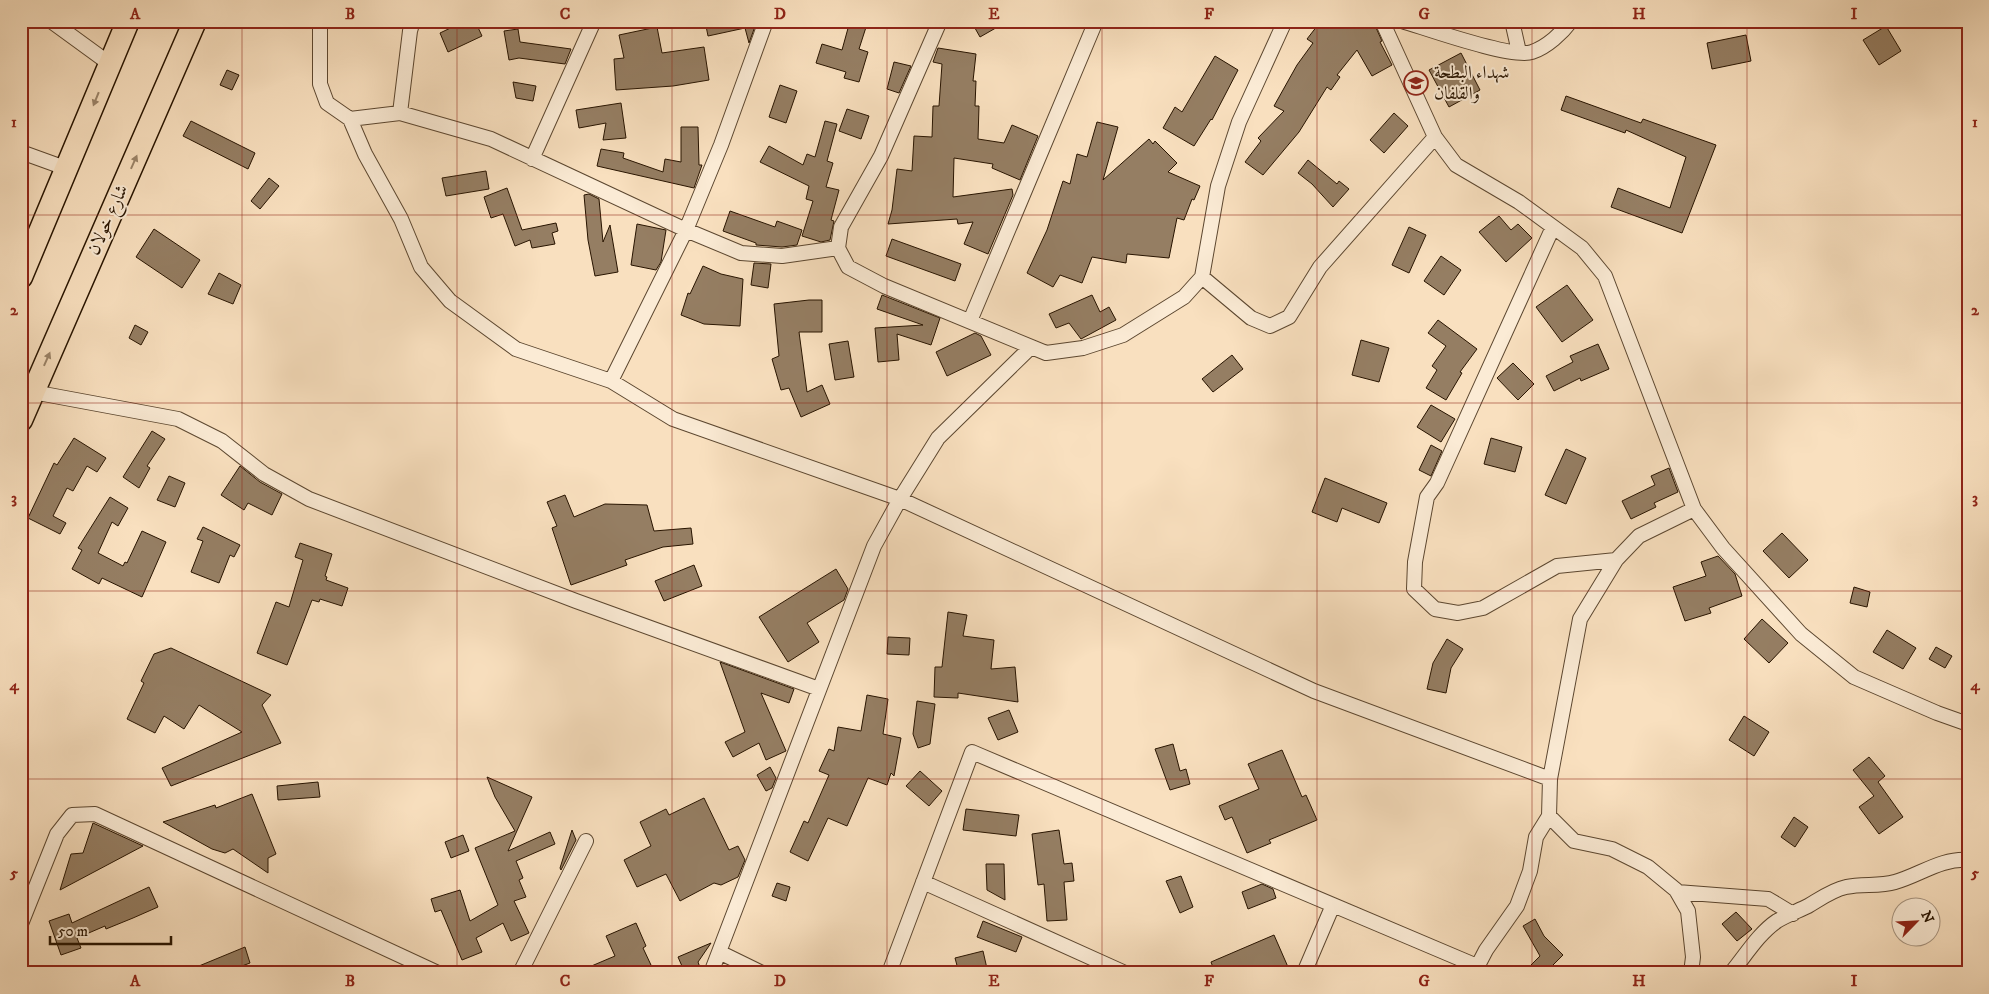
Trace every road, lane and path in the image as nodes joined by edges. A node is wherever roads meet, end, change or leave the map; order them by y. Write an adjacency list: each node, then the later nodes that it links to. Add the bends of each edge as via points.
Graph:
1 (51, 21): 16 (street)
2 (128, 21): 16 (main road)
3 (195, 21): 31 (main road, شارع خولان, one-way to 3)
4 (320, 21): 18 (street, via 320,84 327,102)
5 (413, 21): 17 (street)
6 (594, 21): 21 (street)
7 (766, 21): 24 (street)
8 (940, 21): 25 (street, via 881,156 841,228)
9 (1096, 21): 28 (street)
10 (1285, 21): 26 (street, via 1239,122 1218,186)
11 (1382, 21): 19 (street)
12 (1402, 21): 15 (street, via 1508,52)
13 (1512, 21): 15 (street)
14 (1571, 21): 15 (street, via 1561,33 1532,52)
15 (1519, 52)
16 (110, 64): 22 (main road, one-way to 22)
17 (400, 113): 18 (street); 21 (street, via 491,139)
18 (350, 119): 30 (street, via 365,154 401,219 421,267 450,301 516,349)
19 (1435, 137): 23 (street, via 1456,165); 26 (street, via 1320,267 1289,317 1270,326 1251,318)
20 (21, 152): 22 (street)
21 (532, 159): 24 (street)
22 (68, 169): 27 (main road)
23 (1553, 227): 34 (street, via 1582,248 1605,276); 35 (street, via 1437,483 1427,497 1415,562 1414,589 1435,609 1458,613 1483,608 1558,566)
24 (686, 230): 25 (street, via 741,253 782,256); 30 (street)
25 (838, 248): 28 (street, via 848,267 884,286)
26 (1202, 276): 29 (street, via 1184,297 1123,335 1083,348 1046,353)
27 (21, 277)
28 (970, 321): 29 (street)
29 (1031, 346): 33 (street, via 938,438)
30 (611, 381): 33 (street, via 673,419)
31 (27, 390): 32 (main road, شارع خولان); 36 (street, via 178,419 222,441 264,474 309,498 576,601)
32 (21, 420)
33 (900, 498): 36 (street, via 874,546); 38 (street, via 1314,691)
34 (1694, 510): 35 (street, via 1638,536); 37 (street, via 1723,548 1801,634 1854,677)
35 (1616, 560): 38 (street, via 1580,620)
36 (820, 689): 47 (street)
37 (1968, 724)
38 (1550, 779): 39 (street)
39 (1549, 816): 43 (street, via 1574,841 1612,849 1648,867); 48 (street, via 1536,837 1530,871 1517,906)
40 (586, 840): 50 (street)
41 (1968, 860): 45 (street, via 1940,863 1896,882 1844,888)
42 (923, 882): 44 (street, via 972,752); 53 (street); 54 (street)
43 (1677, 892): 45 (street, via 1768,899); 56 (street, via 1688,911 1693,957)
44 (1333, 905): 48 (street); 55 (street)
45 (1793, 914): 57 (street, via 1764,933)
46 (21, 924): 49 (street, via 57,834 72,815 94,814)
47 (720, 952): 51 (street); 52 (street)
48 (1476, 970)
49 (438, 973)
50 (520, 973)
51 (711, 973)
52 (762, 973)
53 (889, 973)
54 (1125, 973)
55 (1304, 973)
56 (1691, 973)
57 (1731, 973)

